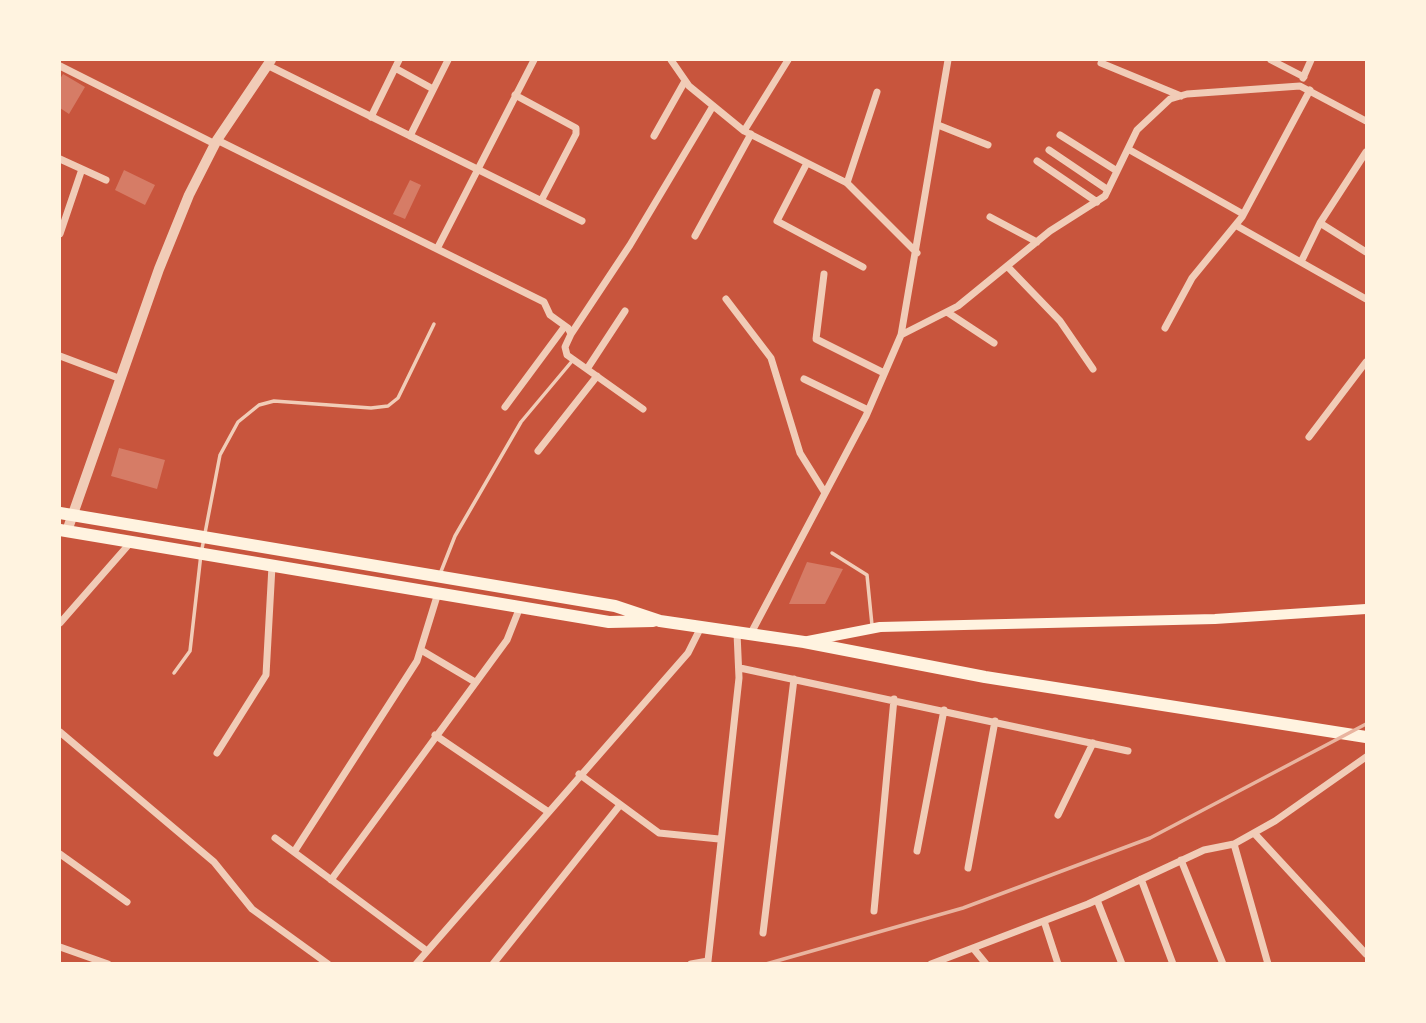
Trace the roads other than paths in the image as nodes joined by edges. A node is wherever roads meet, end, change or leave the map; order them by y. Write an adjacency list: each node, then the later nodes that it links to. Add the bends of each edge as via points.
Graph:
1 (399, 60): 12 (street)
2 (448, 60): 16 (street)
3 (534, 60): 19 (street)
4 (671, 60): 14 (street)
5 (788, 60): 25 (street)
6 (948, 60): 24 (street)
7 (1271, 60): 13 (street)
8 (1311, 60): 13 (street)
9 (269, 62): 22 (street); 29 (street)
10 (1101, 63): 20 (street)
11 (60, 66): 29 (street)
12 (395, 68): 16 (street); 22 (street)
13 (1304, 77): 15 (street)
14 (685, 81): 21 (street); 28 (street)
15 (1300, 86): 17 (street); 20 (street)
16 (433, 89): 27 (street)
17 (1310, 90): 23 (street); 45 (street)
18 (877, 92): 41 (street)
19 (514, 95): 37 (street); 43 (street, via 576,128)
20 (1181, 96): 31 (street, via 1170,99 1137,130)
21 (713, 106): 25 (street); 67 (street)
22 (371, 117): 27 (street)
23 (1367, 121)
24 (937, 125): 30 (street); 55 (street)
25 (747, 132): 36 (street); 51 (street)
26 (1060, 135): 39 (street)
27 (410, 136): 37 (street)
28 (654, 136)
29 (216, 142): 53 (street); 79 (street, via 164,257)
30 (988, 145)
31 (1128, 149): 39 (street); 45 (street)
32 (1049, 150): 42 (street)
33 (1367, 152): 48 (street)
34 (60, 159): 38 (street)
35 (1037, 161): 44 (street)
36 (807, 163): 41 (street); 57 (street, via 778,217 779,224)
37 (475, 168): 43 (street); 53 (street)
38 (82, 169): 40 (street); 50 (street)
39 (1117, 171): 42 (street)
40 (106, 180)
41 (847, 183): 55 (street)
42 (1108, 190): 44 (street)
43 (541, 201): 47 (street)
44 (1097, 202): 52 (street)
45 (1244, 215): 49 (street)
46 (990, 217): 52 (street)
47 (582, 221)
48 (1320, 223): 54 (street); 56 (street)
49 (1237, 226): 56 (street); 66 (street, via 1192,278)
50 (60, 234)
51 (695, 236)
52 (1037, 243): 58 (street)
53 (438, 247): 65 (street, via 544,302 550,315)
54 (1367, 252)
55 (917, 253): 68 (street)
56 (1301, 262): 61 (street)
57 (863, 267)
58 (1007, 267): 63 (street); 74 (street, via 1060,321)
59 (824, 274): 76 (street, via 816,339)
60 (726, 299): 86 (street, via 771,358 800,453)
61 (1367, 299)
62 (625, 311): 73 (street)
63 (947, 312): 68 (street); 69 (street)
64 (433, 324): 90 (lane, via 398,398 388,406 274,401 247,413 220,455)
65 (565, 326): 67 (street); 81 (street)
66 (1165, 328)
67 (571, 334): 71 (street, via 564,351)
68 (901, 335): 76 (street)
69 (995, 343)
70 (60, 356): 79 (street)
71 (573, 360): 73 (street); 95 (lane, via 522,422 455,536)
72 (1367, 362): 75 (street)
73 (586, 369): 77 (street)
74 (1093, 369)
75 (1360, 371): 78 (street); 84 (street)
76 (884, 373): 83 (street)
77 (597, 376): 82 (street); 85 (street)
78 (1367, 377)
79 (121, 379): 88 (street)
80 (804, 379): 83 (street)
81 (505, 407)
82 (642, 409)
83 (868, 410): 86 (street)
84 (1309, 437)
85 (538, 451)
86 (825, 493): 103 (street)
87 (60, 513): 88 (main road)
88 (73, 516): 89 (street); 90 (main road)
89 (63, 531): 91 (main road)
90 (205, 538): 93 (lane); 95 (main road)
91 (131, 542): 93 (main road); 100 (street)
92 (832, 553): 102 (lane, via 867,575)
93 (201, 554): 94 (main road); 107 (lane, via 190,651)
94 (272, 566): 96 (main road); 118 (street, via 267,675)
95 (439, 576): 99 (main road, via 615,606)
96 (438, 593): 97 (main road); 105 (street)
97 (520, 607): 99 (main road, via 609,622); 109 (street, via 512,631)
98 (1367, 609): 102 (main road, via 1215,619)
99 (660, 621): 101 (main road)
100 (60, 623)
101 (701, 627): 103 (main road); 120 (street, via 688,653)
102 (872, 628): 104 (main road)
103 (743, 634): 104 (main road); 106 (street)
104 (804, 642): 115 (main road, via 985,677)
105 (421, 650): 109 (street); 129 (street)
106 (740, 668): 108 (street); 126 (street)
107 (174, 673)
108 (794, 679): 110 (street); 139 (street)
109 (475, 682): 114 (street)
110 (894, 699): 111 (street); 137 (street)
111 (944, 710): 112 (street); 128 (street)
112 (995, 721): 116 (street); 132 (street)
113 (60, 732): 145 (street, via 214,862 252,909)
114 (435, 735): 122 (street); 134 (street)
115 (1367, 737)
116 (1093, 743): 117 (street); 123 (street)
117 (1128, 751)
118 (217, 754)
119 (1367, 757): 124 (street)
120 (579, 774): 121 (street); 122 (street)
121 (620, 806): 126 (street, via 659,833); 147 (street)
122 (547, 811): 142 (street)
123 (1058, 815)
124 (1254, 833): 127 (street); 143 (street)
125 (275, 838): 129 (street)
126 (719, 839): 148 (street, via 708,961)
127 (1230, 845): 131 (street); 155 (street)
128 (917, 851)
129 (293, 852): 134 (street)
130 (60, 854): 136 (street)
131 (1181, 860): 133 (street); 154 (street)
132 (968, 868)
133 (1141, 879): 135 (street); 153 (street)
134 (331, 880): 142 (street)
135 (1097, 900): 138 (street); 152 (street)
136 (127, 902)
137 (874, 911)
138 (1044, 921): 141 (street); 151 (street)
139 (763, 933)
140 (60, 947): 144 (street)
141 (973, 948): 149 (street); 150 (street)
142 (427, 951): 146 (street)
143 (1367, 954)
144 (108, 964)
145 (328, 964)
146 (416, 964)
147 (493, 964)
148 (691, 964)
149 (931, 964)
150 (986, 964)
151 (1058, 964)
152 (1122, 964)
153 (1173, 964)
154 (1223, 964)
155 (1268, 964)

